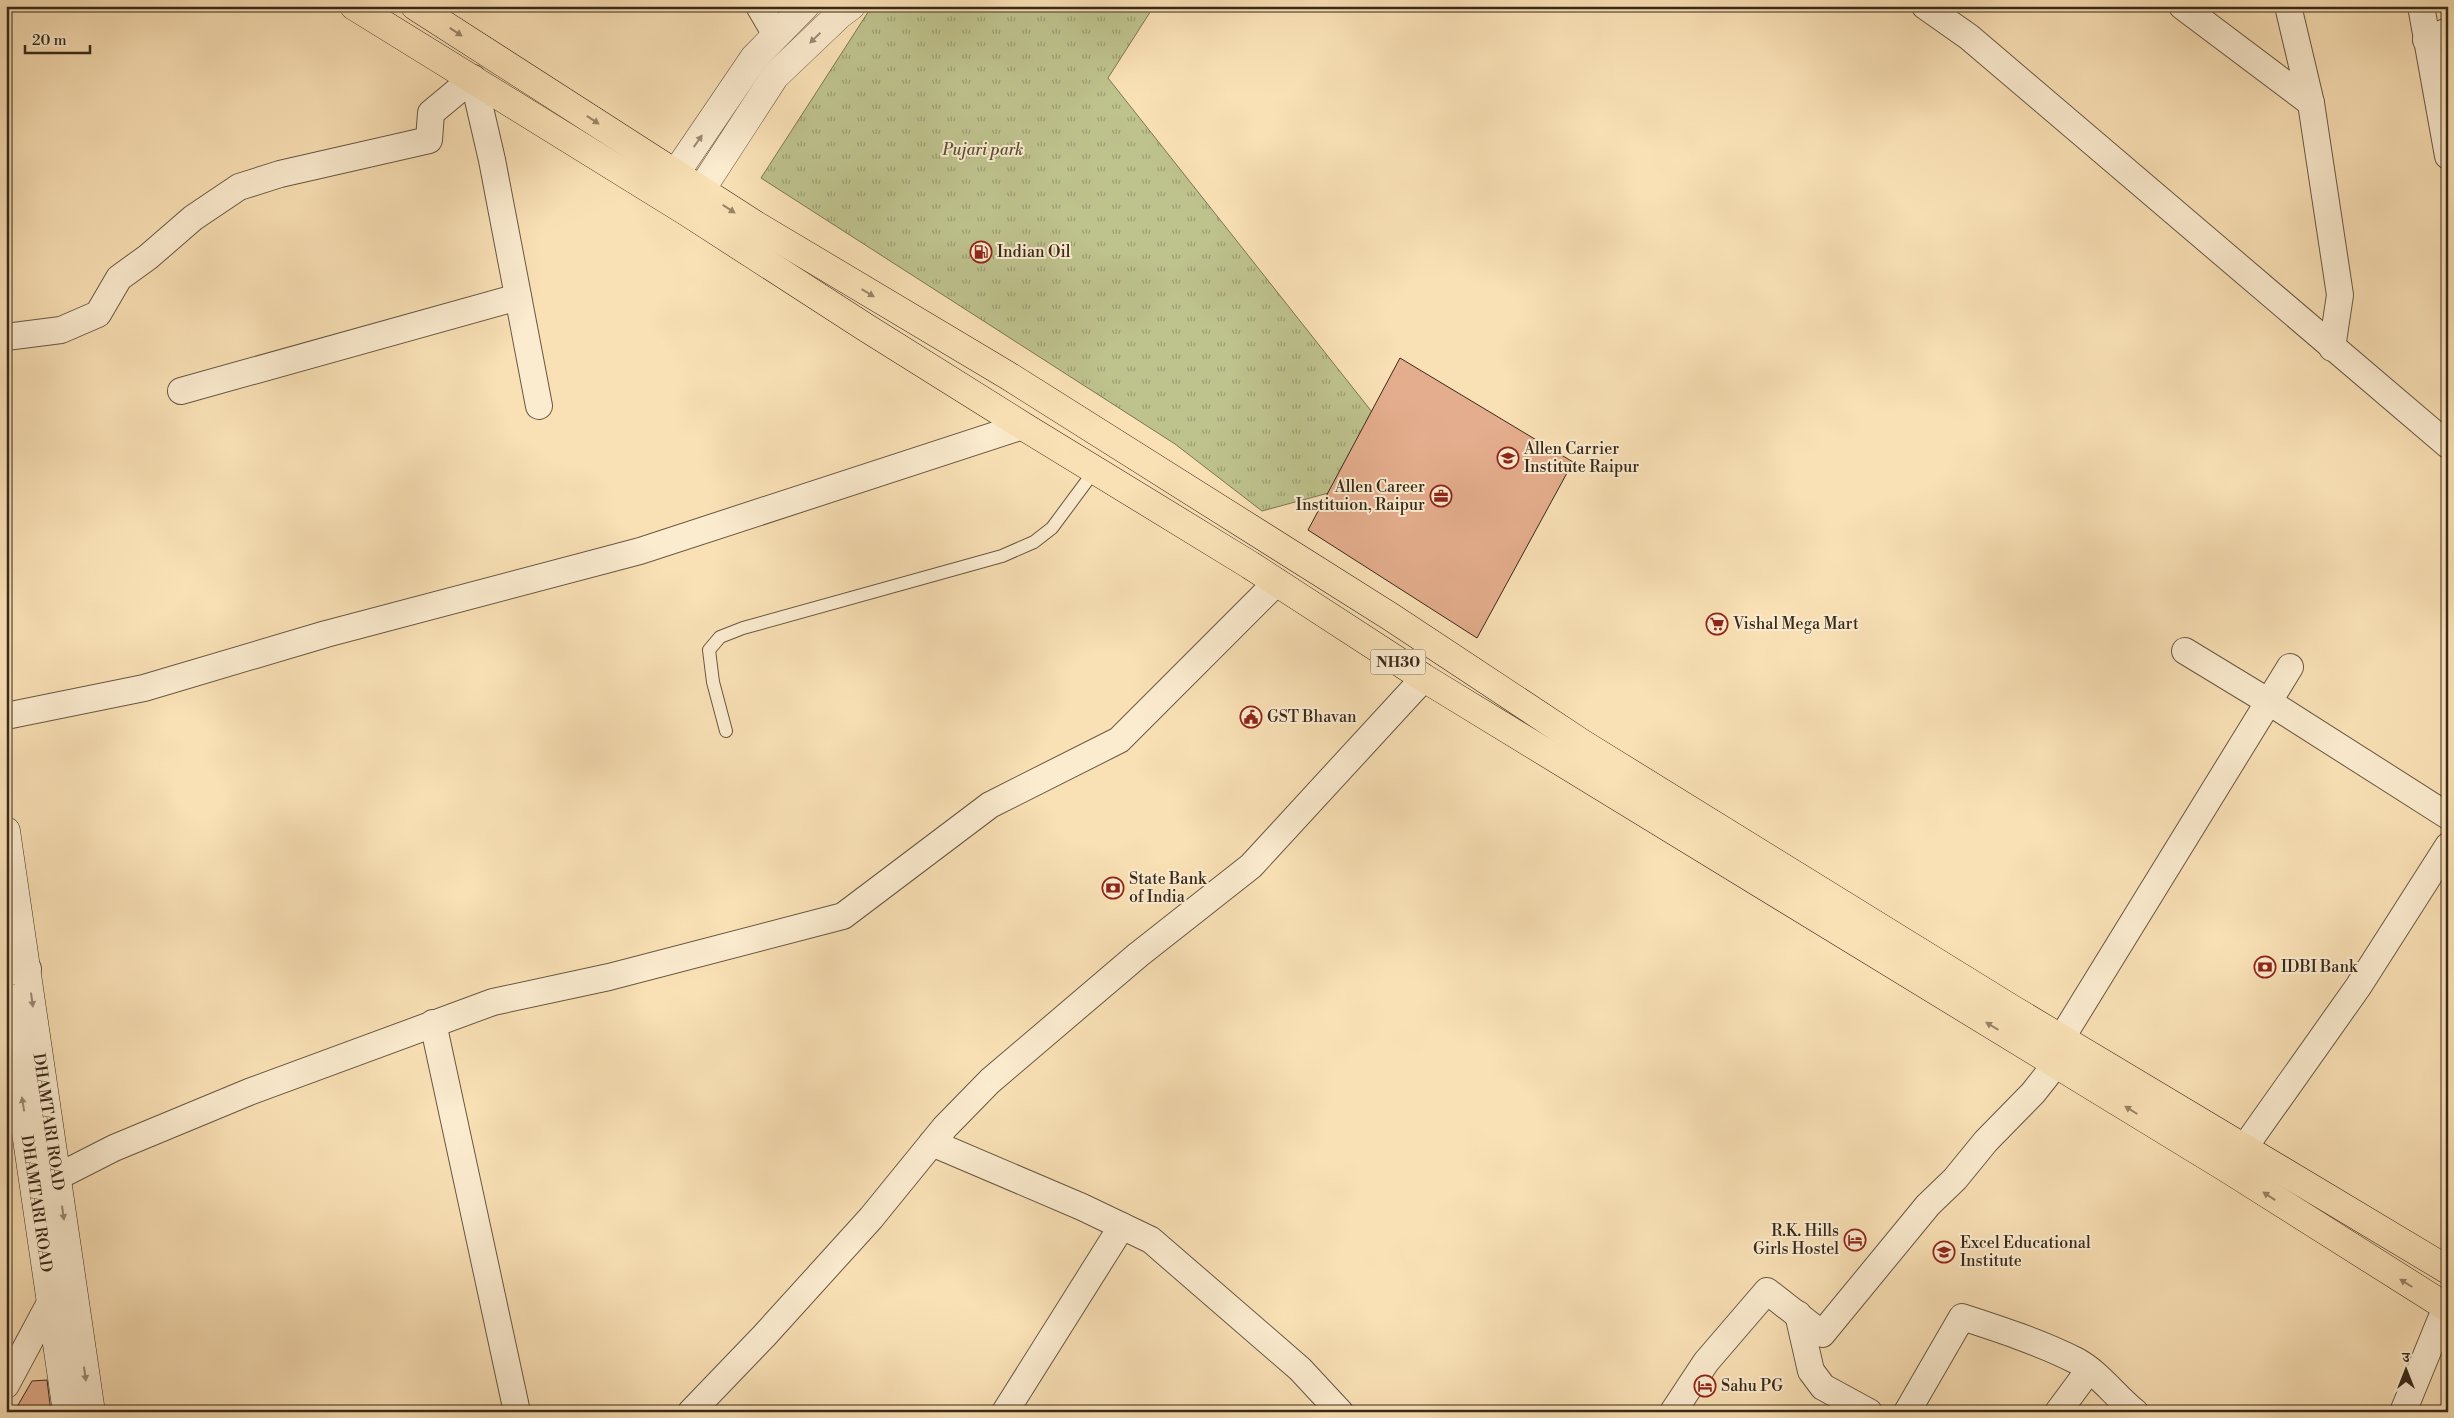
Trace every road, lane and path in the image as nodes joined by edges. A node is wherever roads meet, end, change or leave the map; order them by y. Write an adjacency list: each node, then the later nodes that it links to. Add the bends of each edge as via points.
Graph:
1 (354, 6): 12 (main road, NH30)
2 (415, 6): 15 (main road, NH30, one-way to 15)
3 (759, 6): 10 (street)
4 (805, 6): 10 (main road)
5 (851, 6): 16 (main road, one-way to 16, via 775,76)
6 (1925, 6): 19 (street, via 1969,37)
7 (2182, 6): 13 (street)
8 (2288, 6): 13 (street)
9 (2421, 6): 11 (street)
10 (776, 34): 15 (main road, one-way to 10, via 754,58)
11 (2437, 36): 14 (street)
12 (473, 78): 15 (main road, NH30); 17 (street); 18 (street, via 431,113 429,140 280,174 238,187 193,218 119,278 98,314 60,330)
13 (2311, 103): 19 (street, via 2340,295)
14 (2448, 156)
15 (668, 184): 16 (main road, NH30)
16 (694, 201): 22 (main road, NH30); 38 (main road, NH30, one-way to 38, via 754,224 1008,376 1391,617)
17 (518, 297): 20 (street); 21 (street)
18 (6, 337)
19 (2332, 348): 23 (street)
20 (181, 391)
21 (539, 406)
22 (1023, 426): 24 (main road, NH30); 30 (street, via 640,551 326,634 144,688)
23 (2448, 445)
24 (1095, 470): 25 (main road, NH30); 31 (lane, via 1052,528 1034,542 1002,556 720,637 709,650 709,664)
25 (1277, 582): 28 (main road, NH30); 37 (street, via 1119,740 990,805 843,916 609,977 493,1002)
26 (2185, 651): 29 (street)
27 (2290, 667): 29 (street)
28 (1424, 678): 38 (main road, NH30, one-way to 28, via 1905,974); 39 (street, via 1251,866 1153,943 990,1081)
29 (2269, 702): 32 (street); 38 (street)
30 (6, 716)
31 (726, 731)
32 (2448, 816)
33 (6, 831): 35 (main road, DHAMTARI ROAD)
34 (2448, 846): 40 (street, via 2358,987)
35 (17, 970): 41 (main road, DHAMTARI ROAD, one-way to 41)
36 (6, 996): 44 (main road, DHAMTARI ROAD, one-way to 36)
37 (433, 1024): 41 (street, via 249,1092 114,1148); 51 (street)
38 (2058, 1051): 40 (main road, NH30); 45 (main road, NH30, one-way to 38); 46 (street, via 2033,1093 1928,1205 1822,1334)
39 (932, 1143): 42 (street); 52 (street, via 870,1218)
40 (2244, 1148): 43 (main road, NH30)
41 (58, 1177): 44 (main road, DHAMTARI ROAD, one-way to 44)
42 (1122, 1226): 53 (street); 54 (street, via 1151,1240 1300,1369)
43 (2448, 1270)
44 (63, 1300): 48 (street); 49 (main road, DHAMTARI ROAD); 50 (main road, DHAMTARI ROAD, one-way to 50)
45 (2447, 1306): 60 (street)
46 (1798, 1314): 55 (street, via 1767,1291 1706,1362); 56 (street, via 1811,1371 1823,1387)
47 (2089, 1370): 57 (street, via 2020,1337 1962,1318); 58 (street); 59 (street)
48 (6, 1385)
49 (67, 1412)
50 (91, 1412)
51 (517, 1412)
52 (691, 1412)
53 (1004, 1412)
54 (1340, 1412)
55 (1673, 1412)
56 (1869, 1412)
57 (1907, 1412)
58 (2058, 1412)
59 (2135, 1412)
60 (2403, 1412)

